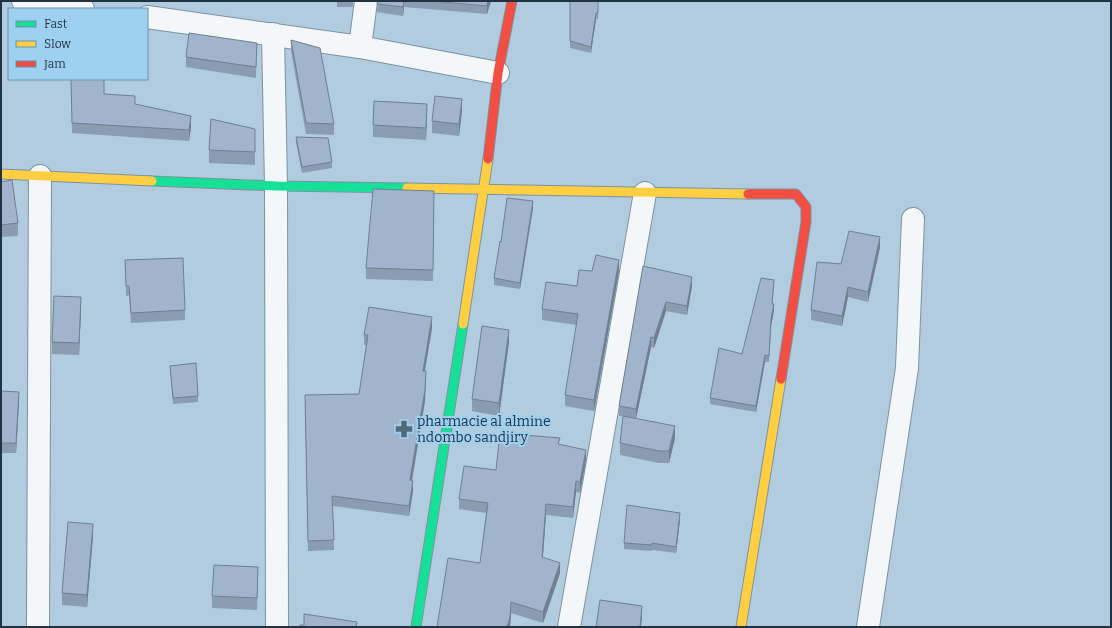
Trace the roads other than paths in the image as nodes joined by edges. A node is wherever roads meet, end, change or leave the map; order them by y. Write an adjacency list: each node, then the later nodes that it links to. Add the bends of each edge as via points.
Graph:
1 (23, 1): 4 (street)
2 (366, 1): 7 (street)
3 (512, 1): 8 (street)
4 (76, 8)
5 (148, 18): 6 (street)
6 (273, 34): 7 (street); 11 (street)
7 (360, 47): 8 (street)
8 (498, 73): 12 (street)
9 (1, 174): 10 (street)
10 (40, 176): 11 (street); 15 (street)
11 (276, 186): 12 (street); 16 (street)
12 (484, 189): 13 (street); 17 (street)
13 (645, 193): 18 (street); 19 (street, via 796,194 806,207 806,222)
14 (913, 219): 20 (street, via 907,368)
15 (38, 627)
16 (277, 627)
17 (416, 627)
18 (569, 627)
19 (741, 627)
20 (868, 627)

